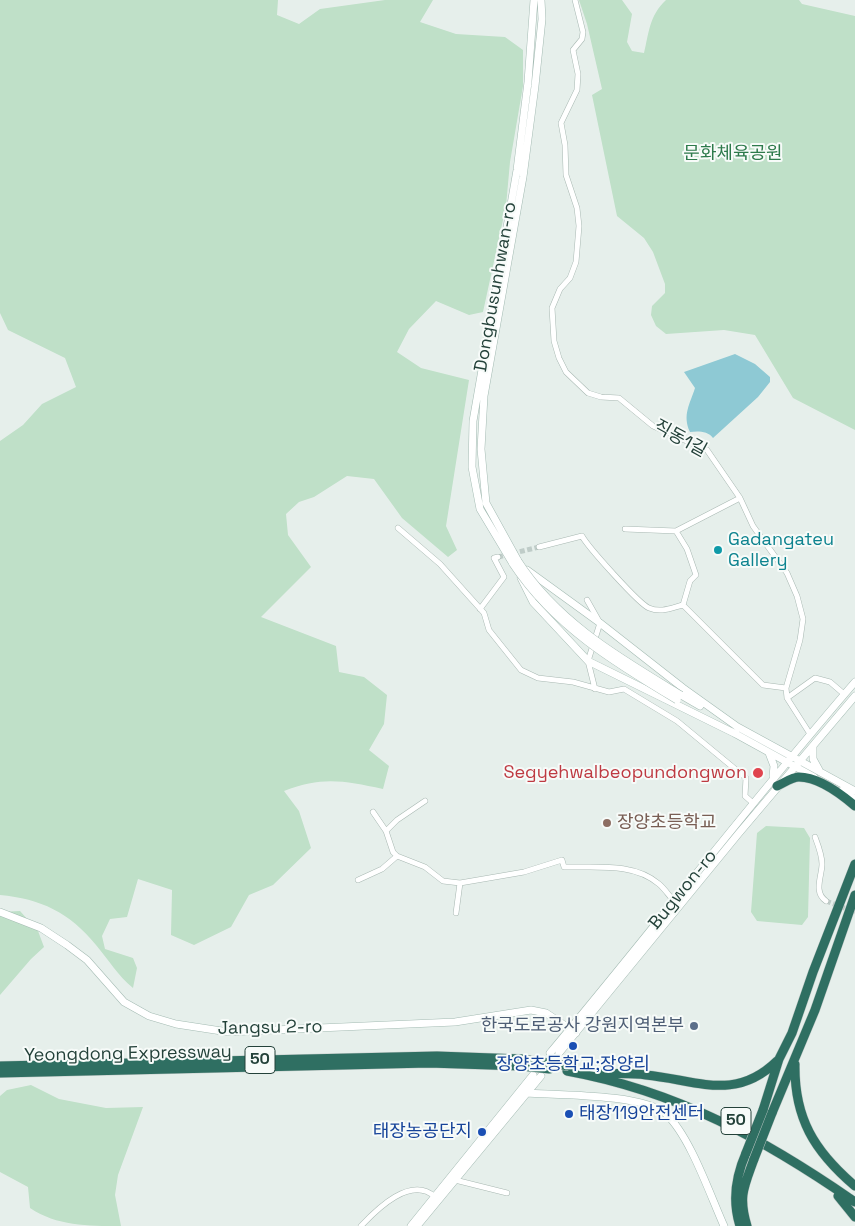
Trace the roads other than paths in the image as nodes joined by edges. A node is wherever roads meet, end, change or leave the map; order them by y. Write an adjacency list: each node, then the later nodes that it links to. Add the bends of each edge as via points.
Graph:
1 (534, 0): 10 (street, Dongbusunhwan-ro, via 517,170 472,421 472,468 480,509)
2 (541, 0): 10 (street, Dongbusunhwan-ro, via 542,19 523,177 484,396 482,439 486,503)
3 (576, 0): 4 (street, 직동1길, via 583,32 582,39 573,50 578,74 577,90 561,123 566,175 580,226 576,262 552,308 554,341 559,358 566,372 588,393 619,398 653,426 707,450)
4 (740, 498): 7 (street); 17 (street, 직동1길, via 753,526 787,572 803,619)
5 (398, 528): 13 (street, via 440,564)
6 (625, 529): 7 (street)
7 (676, 530): 12 (street, via 696,575 690,581)
8 (539, 547): 12 (street, via 582,536 589,548 646,607 660,611)
9 (498, 557): 13 (street, via 494,558 504,577)
10 (517, 565): 14 (street); 15 (street, via 534,602); 22 (street, bridge, via 532,590 566,626 627,670)
11 (587, 600): 14 (street)
12 (683, 606): 17 (street, via 763,685)
13 (480, 609): 18 (street, via 489,630 521,670 538,678 573,682)
14 (600, 622): 15 (street); 22 (street)
15 (588, 661): 18 (street); 22 (street)
16 (855, 682): 19 (street, Bugwon-ro)
17 (786, 688): 20 (street, 직동1길)
18 (595, 689): 38 (street, via 609,692 624,689 677,721 746,778 745,796)
19 (844, 694): 20 (street, via 830,682 815,678); 21 (street); 23 (street, Bugwon-ro)
20 (787, 698): 23 (street, 직동1길)
21 (853, 698): 24 (street, Bugwon-ro)
22 (738, 731): 25 (street); 26 (street)
23 (808, 737): 25 (street, via 793,747); 27 (street, Bugwon-ro)
24 (814, 744): 28 (street, Bugwon-ro); 31 (street, via 813,759)
25 (775, 747): 27 (street)
26 (769, 753): 29 (street); 33 (street)
27 (791, 756): 28 (street); 29 (street, Bugwon-ro)
28 (799, 761): 30 (street, Bugwon-ro); 31 (street)
29 (786, 763): 30 (street); 33 (street, Bugwon-ro)
30 (794, 767): 32 (street); 33 (street, Bugwon-ro)
31 (821, 772): 34 (street)
32 (821, 783): 33 (highway, via 799,777); 35 (highway)
33 (774, 784): 38 (street, Bugwon-ro); 52 (street, Bugwon-ro)
34 (855, 791)
35 (841, 793): 36 (street); 39 (highway)
36 (855, 798)
37 (425, 801): 41 (street)
38 (753, 803): 49 (street, Bugwon-ro)
39 (855, 806)
40 (373, 812): 41 (street)
41 (386, 831): 43 (street)
42 (815, 837): 48 (street, via 822,858 819,891)
43 (397, 856): 45 (street); 46 (street, via 425,867 443,881)
44 (855, 864): 56 (highway, via 812,972 792,1033)
45 (358, 880)
46 (460, 883): 49 (street, via 524,872 562,860 564,867 626,868 658,884); 51 (street)
47 (855, 895): 57 (highway)
48 (826, 901)
49 (674, 902): 52 (street, Bugwon-ro)
50 (0, 912): 53 (street, Jangsu 2-ro, via 41,928 67,944 87,960 124,1002 149,1016 176,1024 228,1032 455,1022 531,1010 546,1013)
51 (456, 914)
52 (643, 946): 53 (street, Bugwon-ro)
53 (574, 1030): 54 (street, Bugwon-ro); 55 (street, Bugwon-ro)
54 (550, 1053)
55 (559, 1054)
56 (779, 1059): 61 (highway, via 754,1079 725,1086 647,1075); 65 (highway)
57 (795, 1059): 65 (highway); 68 (highway, via 797,1102 808,1131 823,1154)
58 (521, 1063): 59 (highway, Yeongdong Expressway / 50, via 437,1056); 60 (highway, Yeongdong Expressway / 50, bridge); 62 (highway, Yeongdong Expressway / 50)
59 (0, 1066)
60 (568, 1069): 61 (highway, Yeongdong Expressway / 50); 67 (highway, Yeongdong Expressway / 50, via 618,1081 712,1116 780,1152)
61 (604, 1073): 70 (highway, Yeongdong Expressway / 50, via 674,1094 733,1119 796,1155)
62 (0, 1074)
63 (537, 1075): 64 (street)
64 (524, 1091): 66 (street); 77 (street, via 620,1099 665,1113 680,1132)
65 (767, 1112): 78 (highway, bridge, via 746,1153 735,1187 735,1210); 79 (highway, bridge, via 742,1190 742,1209)
66 (453, 1178): 69 (street); 71 (street); 76 (street)
67 (820, 1178): 72 (highway, Yeongdong Expressway / 50); 73 (highway)
68 (855, 1186)
69 (507, 1192)
70 (855, 1195)
71 (435, 1197): 74 (street, via 429,1191 393,1197 382,1203); 75 (street)
72 (855, 1202)
73 (855, 1216)
74 (361, 1226)
75 (411, 1226)
76 (417, 1226)
77 (724, 1226)
78 (740, 1226)
79 (747, 1226)

